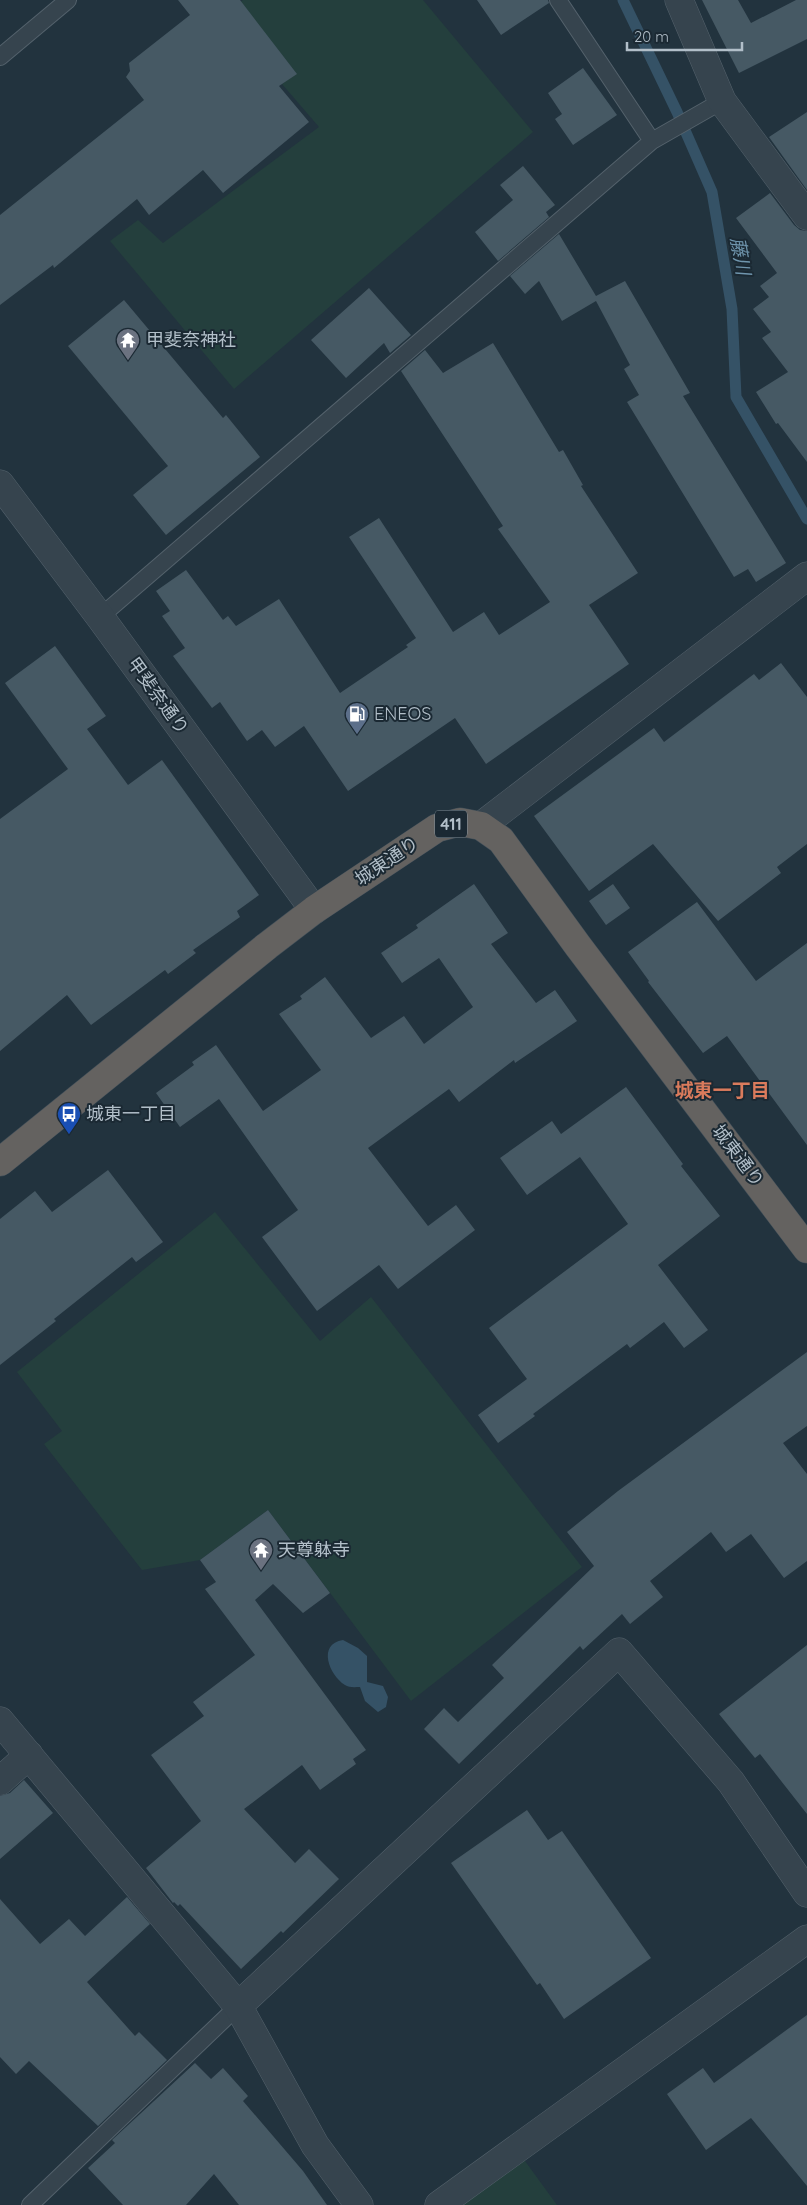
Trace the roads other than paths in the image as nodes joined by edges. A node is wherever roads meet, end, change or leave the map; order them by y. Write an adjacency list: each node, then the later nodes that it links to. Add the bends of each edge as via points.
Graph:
1 (68, 0): 4 (lane)
2 (558, 0): 6 (lane)
3 (679, 0): 5 (street)
4 (0, 57)
5 (711, 108): 6 (lane); 7 (street)
6 (652, 141): 10 (lane)
7 (807, 216)
8 (0, 484): 10 (street, 甲斐奈通り)
9 (807, 576): 11 (street)
10 (100, 617): 12 (street, 甲斐奈通り)
11 (482, 826): 12 (highway, 城東通り / 411, via 460,822 437,828); 14 (highway, 城東通り / 411, via 501,840)
12 (314, 910): 13 (highway, 城東通り / 411)
13 (0, 1162)
14 (807, 1249)
15 (0, 1721): 16 (street)
16 (28, 1755): 17 (street); 20 (street)
17 (0, 1780)
18 (807, 1893): 20 (street, via 731,1782 619,1652)
19 (807, 1939): 23 (street)
20 (238, 2006): 21 (lane); 22 (street, via 315,2145)
21 (30, 2205)
22 (358, 2205)
23 (439, 2205)

